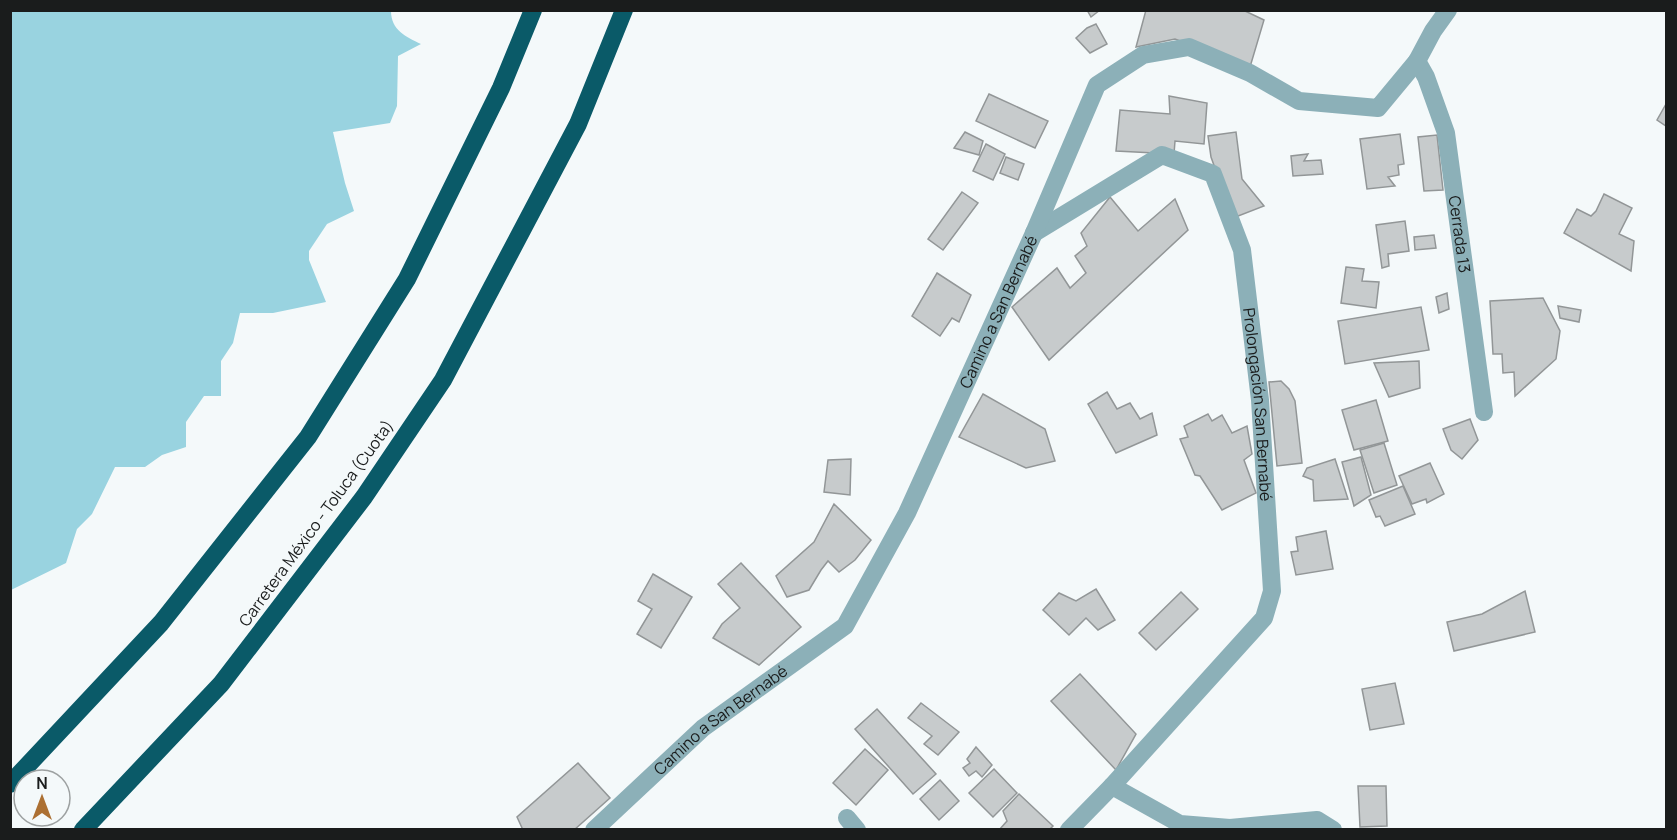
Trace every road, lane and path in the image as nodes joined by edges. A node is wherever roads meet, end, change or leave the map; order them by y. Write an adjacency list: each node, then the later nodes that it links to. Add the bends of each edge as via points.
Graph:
1 (533, 10): 7 (highway, via 501,88 406,279 308,436 161,623)
2 (624, 10): 9 (highway, Carretera México - Toluca (Cuota), via 578,124 443,380 364,497 221,684)
3 (1448, 10): 4 (street, Camino a San Bernabé)
4 (1417, 61): 5 (street, Camino a San Bernabé, via 1378,108 1299,101 1250,73 1189,47 1143,55 1097,85); 6 (street, Cerrada 13, via 1446,133)
5 (1034, 233): 8 (street, Prolongación San Bernabé, via 1162,155 1213,174 1242,250 1260,399 1272,591 1264,618); 10 (street, Camino a San Bernabé, via 907,513 845,626 703,728)
6 (1484, 412)
7 (10, 784)
8 (1112, 786): 11 (street); 12 (street, via 1180,824 1230,828 1317,820)
9 (83, 830)
10 (594, 830)
11 (1069, 830)
12 (1333, 830)

